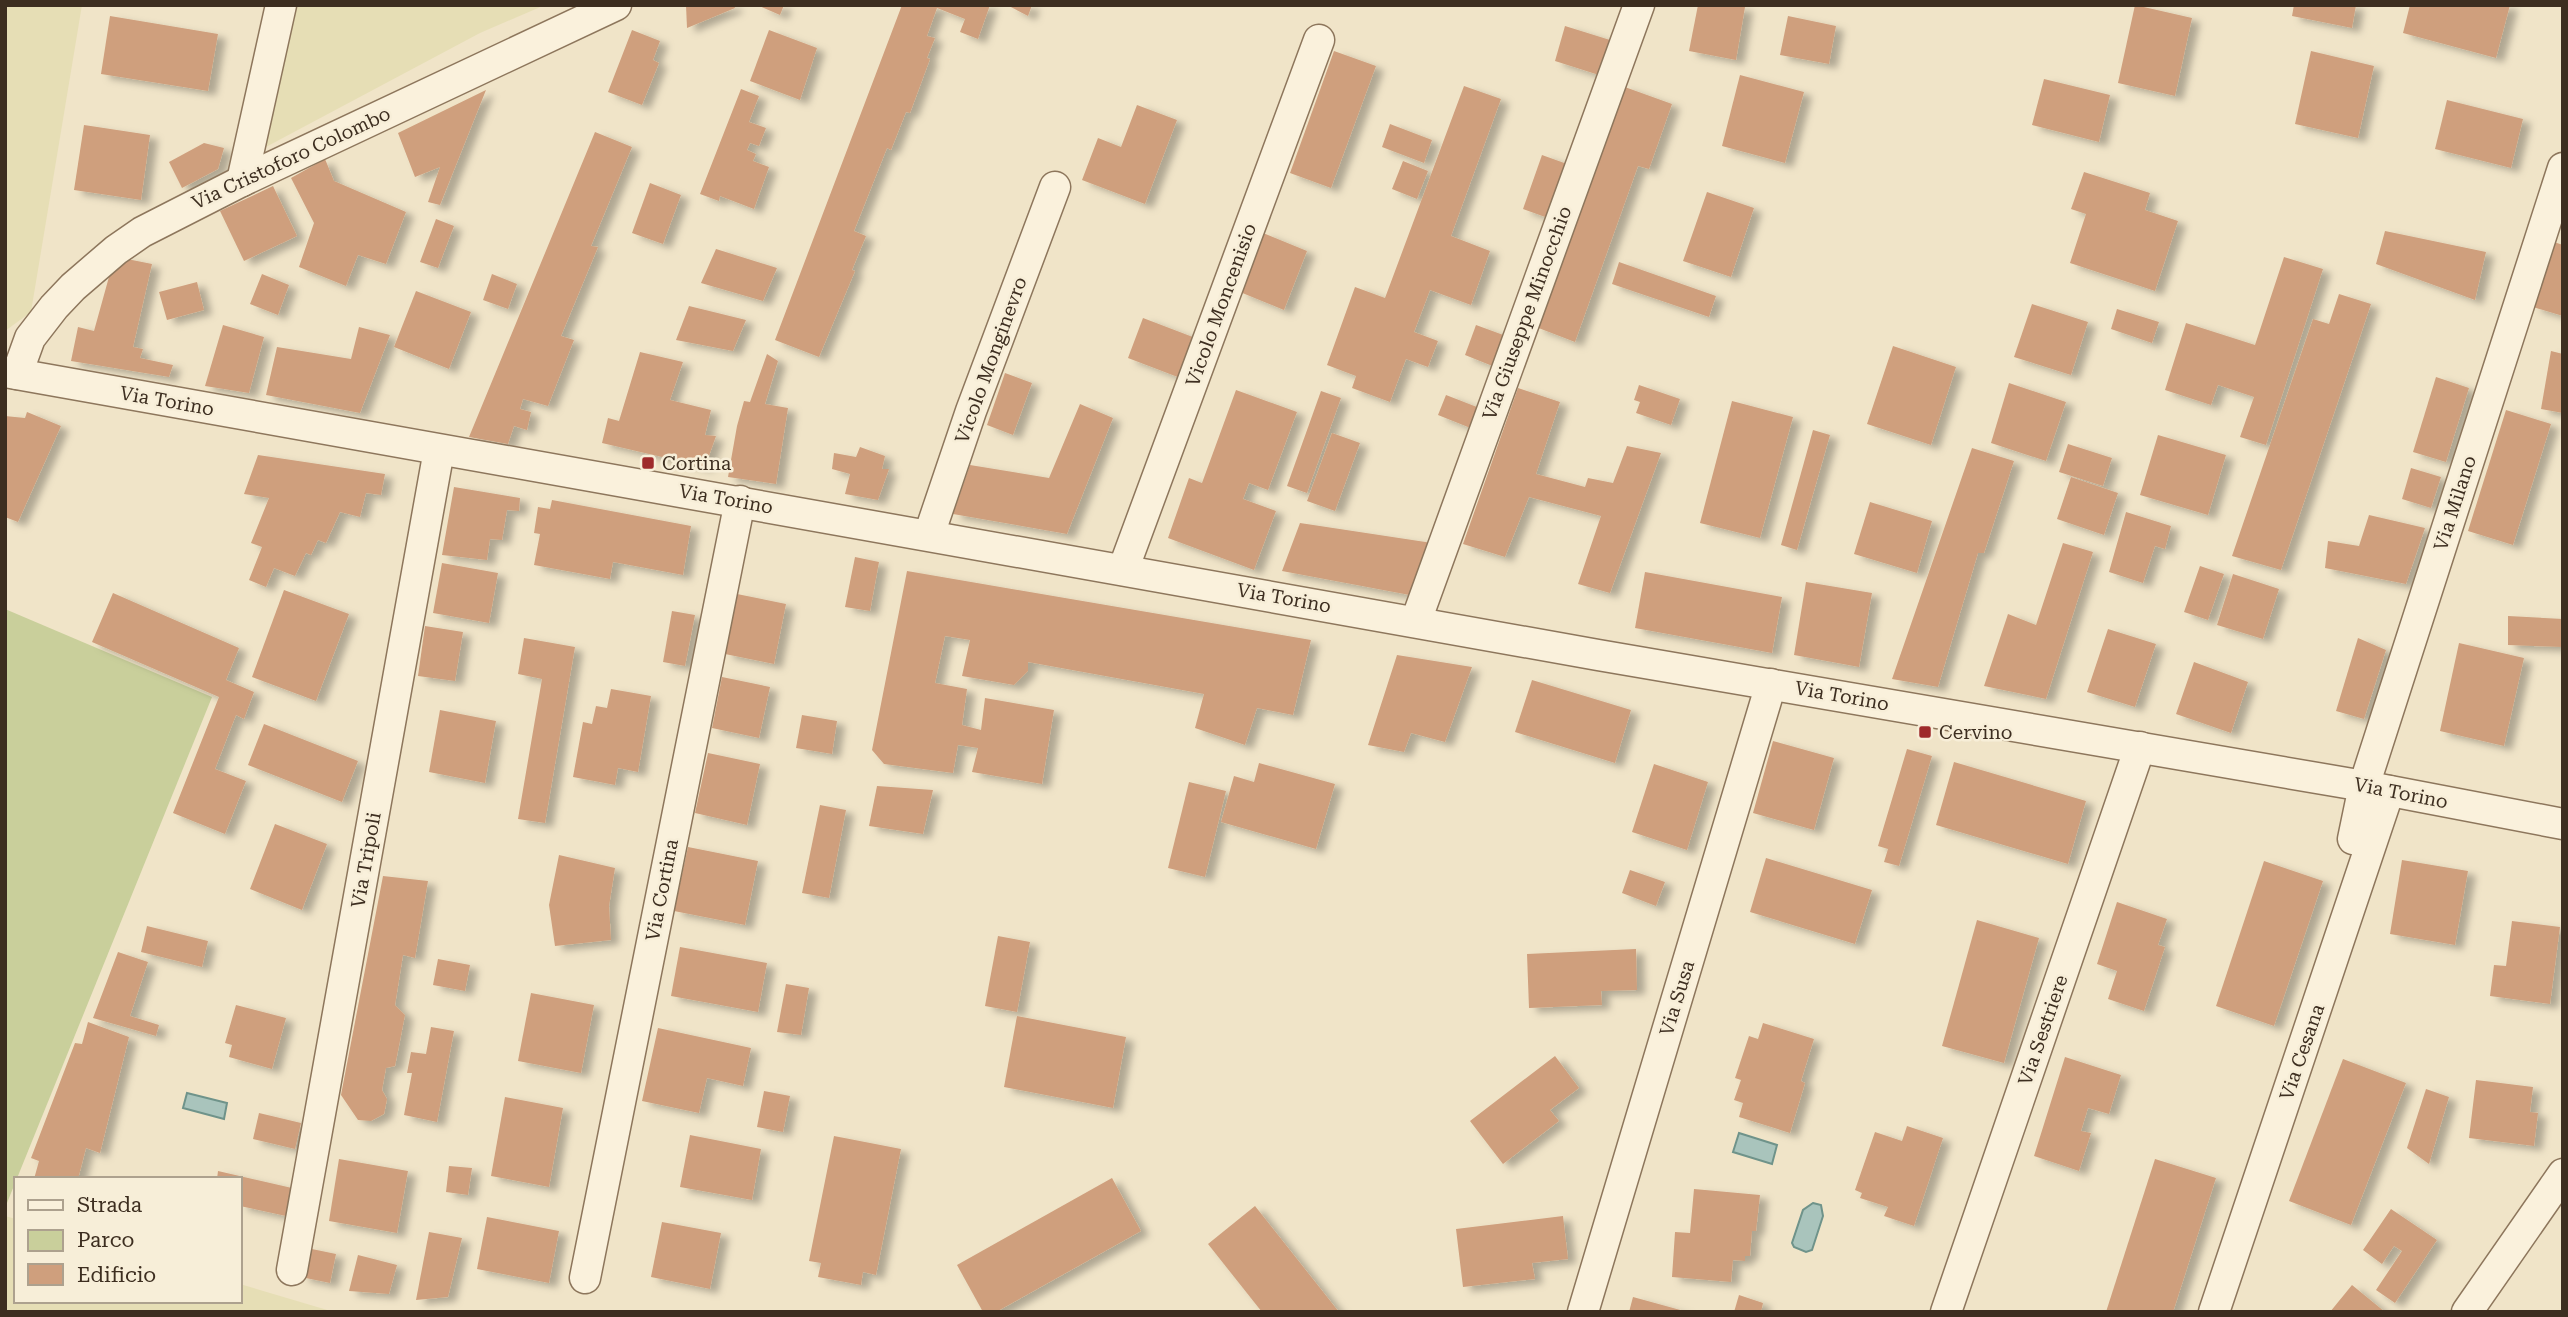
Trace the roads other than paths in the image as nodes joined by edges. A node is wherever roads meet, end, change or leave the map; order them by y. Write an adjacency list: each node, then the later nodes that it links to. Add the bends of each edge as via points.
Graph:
1 (281, 5): 6 (street)
2 (616, 5): 6 (street, Via Cristoforo Colombo)
3 (1639, 5): 13 (street, Via Giuseppe Minocchio)
4 (1319, 40): 12 (street, Vicolo Moncenisio)
5 (2563, 168): 16 (street, Via Milano)
6 (242, 181): 8 (street, Via Cristoforo Colombo, via 177,212 116,250 54,307)
7 (1055, 187): 11 (street, Vicolo Monginevro)
8 (11, 373): 9 (street, Via Torino)
9 (439, 450): 10 (street, Via Torino); 20 (street, Via Tripoli)
10 (740, 501): 11 (street, Via Torino); 21 (street, Via Cortina)
11 (929, 535): 12 (street, Via Torino)
12 (1123, 570): 13 (street, Via Torino)
13 (1416, 621): 14 (street, Via Torino)
14 (1771, 684): 15 (street, Via Torino); 22 (street, Via Susa)
15 (2140, 747): 16 (street, Via Torino); 23 (street, Via Sestriere)
16 (2377, 789): 17 (street, Via Torino); 18 (street, Via Milano); 24 (street, Via Cesana)
17 (2563, 824)
18 (2353, 839)
19 (2563, 1174): 25 (street)
20 (292, 1270)
21 (585, 1278)
22 (1583, 1312)
23 (1946, 1312)
24 (2214, 1312)
25 (2467, 1312)

